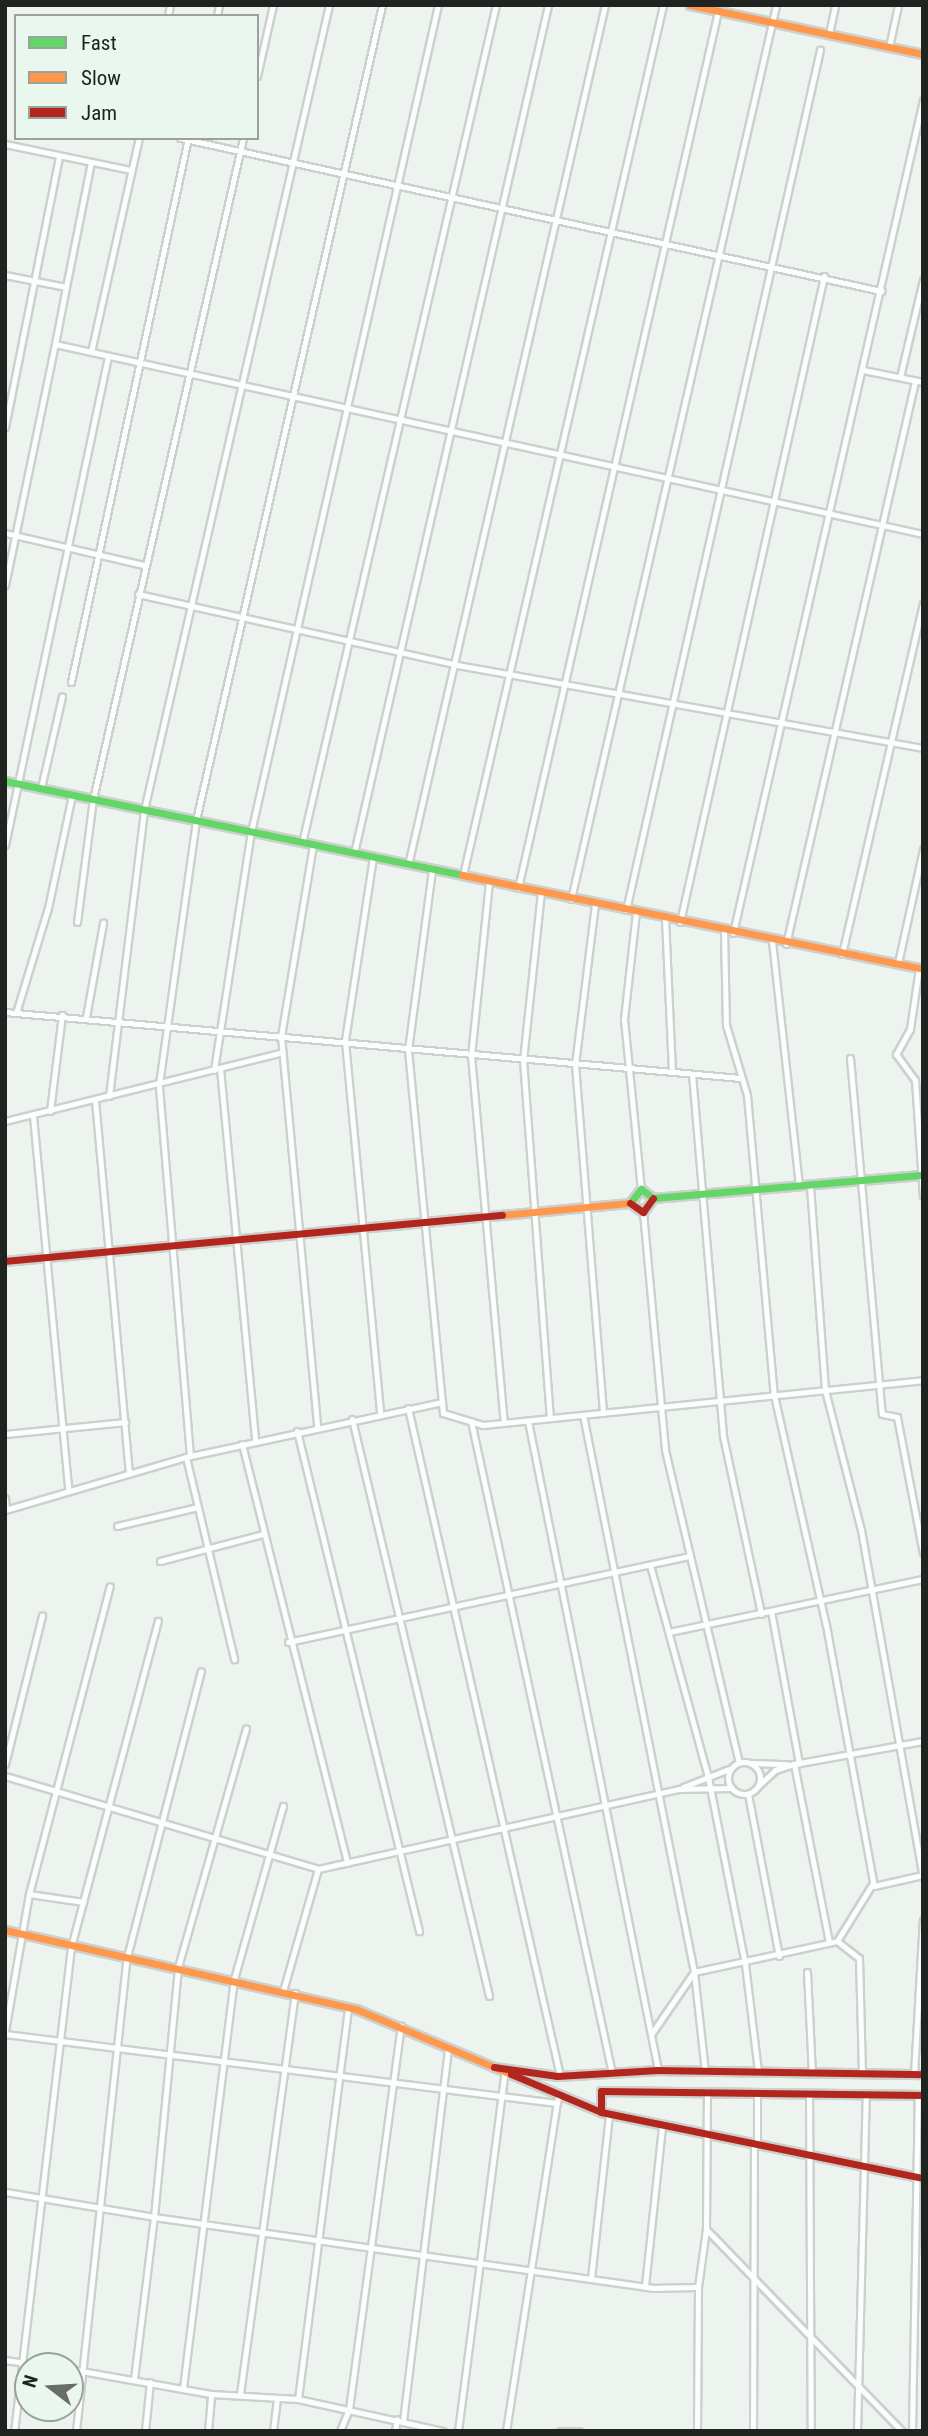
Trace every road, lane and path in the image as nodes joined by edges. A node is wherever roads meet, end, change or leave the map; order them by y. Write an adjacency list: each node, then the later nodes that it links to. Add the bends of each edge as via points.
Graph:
1 (273, 5): 19 (street)
2 (329, 5): 29 (street)
3 (382, 5): 31 (street)
4 (438, 5): 32 (street)
5 (496, 5): 33 (street)
6 (548, 5): 34 (street)
7 (605, 5): 35 (street)
8 (663, 5): 36 (street)
9 (690, 5): 13 (main road)
10 (776, 5): 14 (street)
11 (835, 5): 15 (street)
12 (898, 5): 16 (street)
13 (714, 9): 14 (main road); 37 (street)
14 (772, 23): 15 (main road); 38 (street)
15 (829, 34): 16 (main road)
16 (889, 47): 18 (main road)
17 (820, 50): 39 (street)
18 (923, 54)
19 (259, 67)
20 (923, 100): 45 (street)
21 (138, 140): 30 (street)
22 (188, 140): 49 (street)
23 (192, 140): 26 (street)
24 (243, 140): 26 (street)
25 (5, 145): 27 (street)
26 (240, 152): 29 (street); 51 (street)
27 (60, 156): 28 (street); 43 (street)
28 (91, 162): 30 (street); 44 (street)
29 (291, 162): 31 (street); 55 (street)
30 (131, 170): 47 (street)
31 (343, 173): 32 (street); 56 (street)
32 (397, 185): 33 (street); 57 (street)
33 (454, 197): 34 (street); 58 (street)
34 (502, 207): 35 (street); 60 (street)
35 (555, 218): 36 (street); 61 (street)
36 (611, 230): 37 (street); 62 (street)
37 (667, 243): 38 (street); 63 (street)
38 (722, 251): 39 (street); 64 (street)
39 (775, 264): 41 (street); 65 (street)
40 (5, 275): 43 (street)
41 (824, 276): 45 (street); 66 (street)
42 (923, 280): 52 (street)
43 (34, 281): 44 (street); 59 (street)
44 (66, 287): 46 (street)
45 (881, 291): 50 (street)
46 (55, 344): 47 (street); 71 (street)
47 (91, 352): 48 (street)
48 (108, 356): 49 (street); 72 (street)
49 (137, 362): 51 (street); 73 (street)
50 (863, 370): 52 (street); 67 (street)
51 (189, 374): 55 (street); 74 (street)
52 (900, 377): 53 (street)
53 (915, 381): 54 (street); 68 (street)
54 (923, 382)
55 (240, 385): 56 (street); 78 (street)
56 (293, 397): 57 (street); 79 (street)
57 (345, 408): 58 (street); 80 (street)
58 (400, 420): 60 (street); 81 (street)
59 (5, 427)
60 (452, 432): 61 (street); 82 (street)
61 (506, 444): 62 (street); 83 (street)
62 (560, 456): 63 (street); 84 (street)
63 (614, 468): 64 (street); 86 (street)
64 (667, 480): 65 (street); 87 (street)
65 (723, 492): 66 (street); 89 (street)
66 (776, 504): 67 (street); 90 (street)
67 (829, 516): 68 (street); 91 (street)
68 (883, 528): 70 (street); 92 (street)
69 (5, 533): 71 (street)
70 (923, 534)
71 (16, 535): 72 (street); 75 (street)
72 (69, 548): 73 (street); 96 (street)
73 (97, 554): 74 (street); 85 (street)
74 (144, 565): 76 (street)
75 (5, 585)
76 (138, 594): 78 (street); 99 (street)
77 (923, 603): 93 (street)
78 (190, 605): 79 (street); 100 (street)
79 (241, 617): 80 (street); 101 (street)
80 (295, 629): 81 (street); 102 (street)
81 (353, 642): 82 (street); 103 (street)
82 (402, 653): 83 (street); 107 (street)
83 (457, 665): 84 (street); 109 (street)
84 (510, 674): 86 (street); 111 (street)
85 (71, 682)
86 (564, 684): 87 (street); 113 (street)
87 (619, 694): 89 (street); 115 (street)
88 (62, 696): 97 (street)
89 (674, 704): 90 (street); 117 (street)
90 (728, 713): 91 (street); 121 (street)
91 (781, 723): 92 (street); 124 (street)
92 (835, 733): 93 (street); 126 (street)
93 (891, 743): 94 (street); 127 (street)
94 (923, 748)
95 (5, 781): 96 (main road)
96 (17, 783): 97 (main road); 104 (street)
97 (41, 788): 98 (main road)
98 (72, 794): 99 (main road); 131 (street, via 48,908)
99 (93, 799): 100 (main road); 120 (street)
100 (144, 810): 101 (main road); 134 (street)
101 (196, 821): 102 (main road); 135 (street)
102 (251, 832): 103 (main road); 136 (street)
103 (302, 843): 105 (main road)
104 (5, 845)
105 (313, 845): 107 (main road); 137 (street)
106 (923, 849): 128 (street)
107 (354, 853): 108 (main road)
108 (373, 858): 109 (main road); 138 (street)
109 (408, 865): 110 (main road)
110 (432, 870): 111 (main road); 139 (street)
111 (463, 876): 112 (main road)
112 (489, 882): 113 (main road); 141 (street)
113 (518, 888): 114 (main road)
114 (541, 892): 115 (main road); 143 (street)
115 (572, 899): 116 (main road)
116 (595, 904): 117 (main road); 144 (street)
117 (626, 910): 118 (main road)
118 (636, 912): 119 (main road); 146 (street, via 624,1019)
119 (665, 918): 121 (main road); 147 (street)
120 (77, 922)
121 (680, 922): 123 (main road)
122 (103, 923): 133 (street)
123 (724, 931): 124 (main road); 149 (street, via 726,1025)
124 (733, 933): 125 (main road)
125 (772, 941): 126 (main road); 158 (street)
126 (786, 944): 127 (main road)
127 (842, 954): 128 (main road)
128 (898, 963): 129 (main road)
129 (921, 969): 156 (street, via 910,1030 896,1054 915,1080)
130 (5, 1012): 131 (street)
131 (16, 1013): 132 (street)
132 (62, 1015): 133 (street); 153 (street)
133 (86, 1017): 134 (street)
134 (119, 1019): 135 (street); 151 (street)
135 (168, 1025): 136 (street); 150 (street)
136 (220, 1030): 137 (street); 145 (street)
137 (281, 1036): 138 (street); 140 (street)
138 (345, 1041): 139 (street); 171 (street)
139 (408, 1049): 141 (street); 170 (street)
140 (283, 1052): 145 (street); 172 (street)
141 (471, 1055): 143 (street); 169 (street)
142 (850, 1058): 157 (street)
143 (523, 1060): 144 (street); 167 (street)
144 (575, 1064): 146 (street); 166 (street)
145 (217, 1069): 150 (street); 173 (street)
146 (629, 1069): 147 (street); 160 (street)
147 (672, 1072): 148 (street)
148 (692, 1074): 149 (street); 162 (street)
149 (740, 1078): 161 (street)
150 (159, 1084): 151 (street); 174 (street)
151 (109, 1096): 152 (street)
152 (95, 1100): 153 (street); 175 (street)
153 (50, 1111): 154 (street)
154 (33, 1116): 155 (street); 176 (street)
155 (5, 1121)
156 (922, 1175): 157 (main road); 163 (street)
157 (860, 1181): 159 (main road); 179 (street)
158 (799, 1186): 159 (main road); 161 (main road)
159 (810, 1186): 180 (street)
160 (641, 1189): 164 (main road); 165 (main road)
161 (756, 1190): 162 (main road); 181 (street)
162 (700, 1194): 164 (main road); 182 (street)
163 (923, 1196)
164 (653, 1198): 168 (main road)
165 (630, 1203): 166 (main road); 168 (main road)
166 (585, 1206): 167 (main road); 186 (street)
167 (531, 1211): 169 (main road); 189 (street)
168 (643, 1212): 184 (street)
169 (484, 1216): 170 (main road); 194 (street)
170 (424, 1222): 171 (main road); 183 (street)
171 (363, 1225): 172 (main road); 187 (street)
172 (299, 1231): 173 (main road); 195 (street)
173 (234, 1238): 174 (main road); 199 (street)
174 (172, 1244): 175 (main road); 201 (street)
175 (108, 1250): 176 (main road); 193 (street)
176 (44, 1256): 177 (main road); 196 (street)
177 (5, 1261)
178 (923, 1380): 179 (street)
179 (881, 1384): 180 (street); 210 (street, via 882,1414 897,1417)
180 (825, 1390): 181 (street); 218 (street)
181 (774, 1395): 182 (street); 220 (street)
182 (719, 1401): 184 (street); 223 (street)
183 (442, 1402): 185 (street); 191 (street, via 443,1413)
184 (661, 1407): 186 (street); 211 (street)
185 (408, 1408): 187 (street); 221 (street)
186 (603, 1413): 188 (street)
187 (380, 1414): 190 (street)
188 (583, 1415): 189 (street); 214 (street)
189 (550, 1418): 192 (street)
190 (352, 1419): 195 (street); 225 (street)
191 (471, 1421): 194 (street); 219 (street)
192 (528, 1421): 194 (street); 216 (street)
193 (125, 1422): 196 (street); 202 (street)
194 (504, 1423)
195 (317, 1426): 197 (street)
196 (62, 1429): 198 (street); 203 (street)
197 (297, 1431): 199 (street); 228 (street)
198 (5, 1434)
199 (255, 1441): 200 (street)
200 (242, 1444): 201 (street); 208 (street)
201 (188, 1456): 202 (street); 205 (street)
202 (129, 1472): 203 (street)
203 (68, 1489): 206 (street)
204 (5, 1498): 206 (street)
205 (198, 1507): 207 (street); 209 (street)
206 (6, 1509)
207 (117, 1526)
208 (263, 1534): 209 (street); 230 (street)
209 (208, 1549): 212 (street); 231 (street)
210 (923, 1553)
211 (690, 1556): 213 (street); 227 (street)
212 (160, 1561)
213 (650, 1565): 214 (street); 229 (street)
214 (615, 1573): 216 (street); 249 (street)
215 (923, 1579): 218 (street)
216 (561, 1584): 219 (street); 252 (street)
217 (110, 1586): 248 (street)
218 (872, 1590): 220 (street); 235 (street)
219 (506, 1596): 221 (street); 254 (street)
220 (818, 1602): 222 (street); 236 (street)
221 (452, 1607): 225 (street); 256 (street)
222 (771, 1611): 223 (street); 240 (street)
223 (761, 1614): 227 (street)
224 (42, 1616): 239 (street)
225 (397, 1619): 228 (street); 258 (street)
226 (158, 1621): 251 (street)
227 (707, 1624): 229 (street); 237 (street)
228 (343, 1630): 230 (street); 259 (street)
229 (669, 1632): 243 (street)
230 (288, 1642): 261 (street)
231 (234, 1659)
232 (201, 1671): 255 (street)
233 (246, 1729): 257 (street)
234 (923, 1741): 235 (street)
235 (900, 1746): 236 (street); 263 (street)
236 (848, 1755): 240 (street); 264 (street)
237 (739, 1762): 238 (street); 241 (street)
238 (752, 1763): 240 (street); 244 (street)
239 (5, 1764)
240 (797, 1764): 244 (street, via 775,1770); 272 (street)
241 (729, 1769): 243 (street); 246 (street)
242 (5, 1776): 248 (street)
243 (708, 1777): 245 (street); 247 (street)
244 (758, 1786): 250 (street)
245 (709, 1787): 246 (street); 247 (street); 276 (street)
246 (731, 1788): 250 (street)
247 (679, 1789): 249 (street)
248 (58, 1791): 251 (street); 265 (street)
249 (659, 1794): 252 (street); 278 (street)
250 (748, 1794): 274 (street)
251 (109, 1805): 255 (street); 266 (street)
252 (607, 1805): 254 (street); 287 (street)
253 (283, 1806): 260 (street)
254 (555, 1816): 256 (street); 298 (street)
255 (164, 1820): 257 (street); 275 (street)
256 (503, 1828): 258 (street); 304 (street)
257 (215, 1836): 260 (street); 277 (street)
258 (450, 1839): 259 (street); 283 (street)
259 (398, 1850): 261 (street); 269 (street)
260 (269, 1855): 262 (street); 280 (street)
261 (347, 1863): 262 (street)
262 (318, 1870): 281 (street)
263 (923, 1874): 264 (street)
264 (873, 1883): 271 (street)
265 (29, 1894): 266 (street); 270 (street)
266 (83, 1902): 273 (street)
267 (923, 1920): 301 (street)
268 (5, 1930): 270 (main road)
269 (419, 1931)
270 (20, 1934): 273 (main road); 286 (street)
271 (837, 1941): 272 (street); 300 (street, via 859,1958)
272 (829, 1943): 274 (street)
273 (71, 1947): 275 (main road); 288 (street)
274 (779, 1956): 276 (street)
275 (127, 1957): 277 (main road); 289 (street)
276 (746, 1964): 278 (street); 297 (street)
277 (178, 1966): 280 (main road); 291 (street)
278 (694, 1972): 287 (street); 296 (street)
279 (807, 1972): 299 (street)
280 (234, 1979): 281 (main road); 292 (street)
281 (283, 1991): 282 (main road)
282 (295, 1993): 284 (main road); 294 (street)
283 (489, 1996)
284 (348, 2007): 285 (main road); 303 (street)
285 (401, 2026): 290 (main road); 305 (street)
286 (5, 2032): 288 (street)
287 (652, 2033): 295 (street)
288 (61, 2042): 289 (street); 322 (street)
289 (118, 2049): 291 (street); 323 (street)
290 (448, 2049): 293 (main road); 306 (street)
291 (169, 2055): 292 (street); 324 (street)
292 (225, 2062): 294 (street); 325 (street)
293 (485, 2066): 302 (main road); 304 (main road)
294 (282, 2069): 303 (street); 327 (street)
295 (658, 2070): 296 (main road); 298 (main road)
296 (705, 2071): 297 (main road)
297 (758, 2072): 299 (main road)
298 (612, 2073): 304 (main road)
299 (812, 2073): 300 (main road)
300 (862, 2073): 301 (main road)
301 (918, 2074)
302 (504, 2075): 308 (street); 313 (main road)
303 (339, 2076): 305 (street); 328 (street)
304 (560, 2076)
305 (390, 2078): 306 (street); 329 (street)
306 (443, 2088): 308 (street); 330 (street)
307 (706, 2091): 309 (main road); 314 (main road, via 601,2091); 316 (street)
308 (501, 2092): 313 (street); 331 (street)
309 (757, 2092): 310 (main road); 317 (street)
310 (809, 2093): 311 (main road); 318 (street)
311 (866, 2094): 312 (main road); 319 (street)
312 (920, 2095): 320 (street)
313 (558, 2100): 314 (main road); 332 (street)
314 (605, 2113): 315 (main road); 333 (street)
315 (662, 2129): 316 (main road); 335 (street)
316 (706, 2139): 317 (main road); 326 (street)
317 (756, 2147): 318 (main road); 334 (street)
318 (809, 2156): 319 (main road); 337 (street)
319 (866, 2166): 320 (main road); 342 (street)
320 (922, 2178): 366 (street)
321 (5, 2192): 322 (street)
322 (44, 2198): 323 (street); 338 (street)
323 (97, 2207): 324 (street); 339 (street)
324 (154, 2217): 325 (street); 341 (street)
325 (205, 2222): 327 (street); 344 (street)
326 (706, 2229): 334 (street); 336 (street)
327 (260, 2232): 328 (street); 346 (street)
328 (318, 2240): 329 (street); 348 (street)
329 (366, 2246): 330 (street); 349 (street)
330 (423, 2254): 331 (street); 350 (street)
331 (479, 2261): 332 (street); 357 (street)
332 (536, 2269): 333 (street); 358 (street)
333 (591, 2278): 335 (street)
334 (753, 2278): 337 (street); 362 (street)
335 (645, 2286): 336 (street)
336 (698, 2287): 361 (street)
337 (806, 2325): 342 (street); 363 (street)
338 (22, 2352)
339 (82, 2352)
340 (84, 2372): 341 (street)
341 (134, 2379): 343 (street)
342 (856, 2380): 364 (street); 365 (street)
343 (150, 2382): 344 (street); 351 (street)
344 (183, 2388): 345 (street)
345 (211, 2394): 346 (street); 352 (street)
346 (240, 2394): 347 (street)
347 (277, 2398): 348 (street); 353 (street)
348 (298, 2399): 349 (street)
349 (349, 2409): 350 (street); 354 (street)
350 (400, 2420): 355 (street); 356 (street)
351 (145, 2431)
352 (208, 2431)
353 (273, 2431)
354 (340, 2431)
355 (395, 2431)
356 (443, 2431)
357 (458, 2431)
358 (506, 2431)
359 (562, 2431): 360 (street)
360 (579, 2431)
361 (697, 2431)
362 (753, 2431)
363 (811, 2431)
364 (857, 2431)
365 (902, 2431)
366 (912, 2431)

